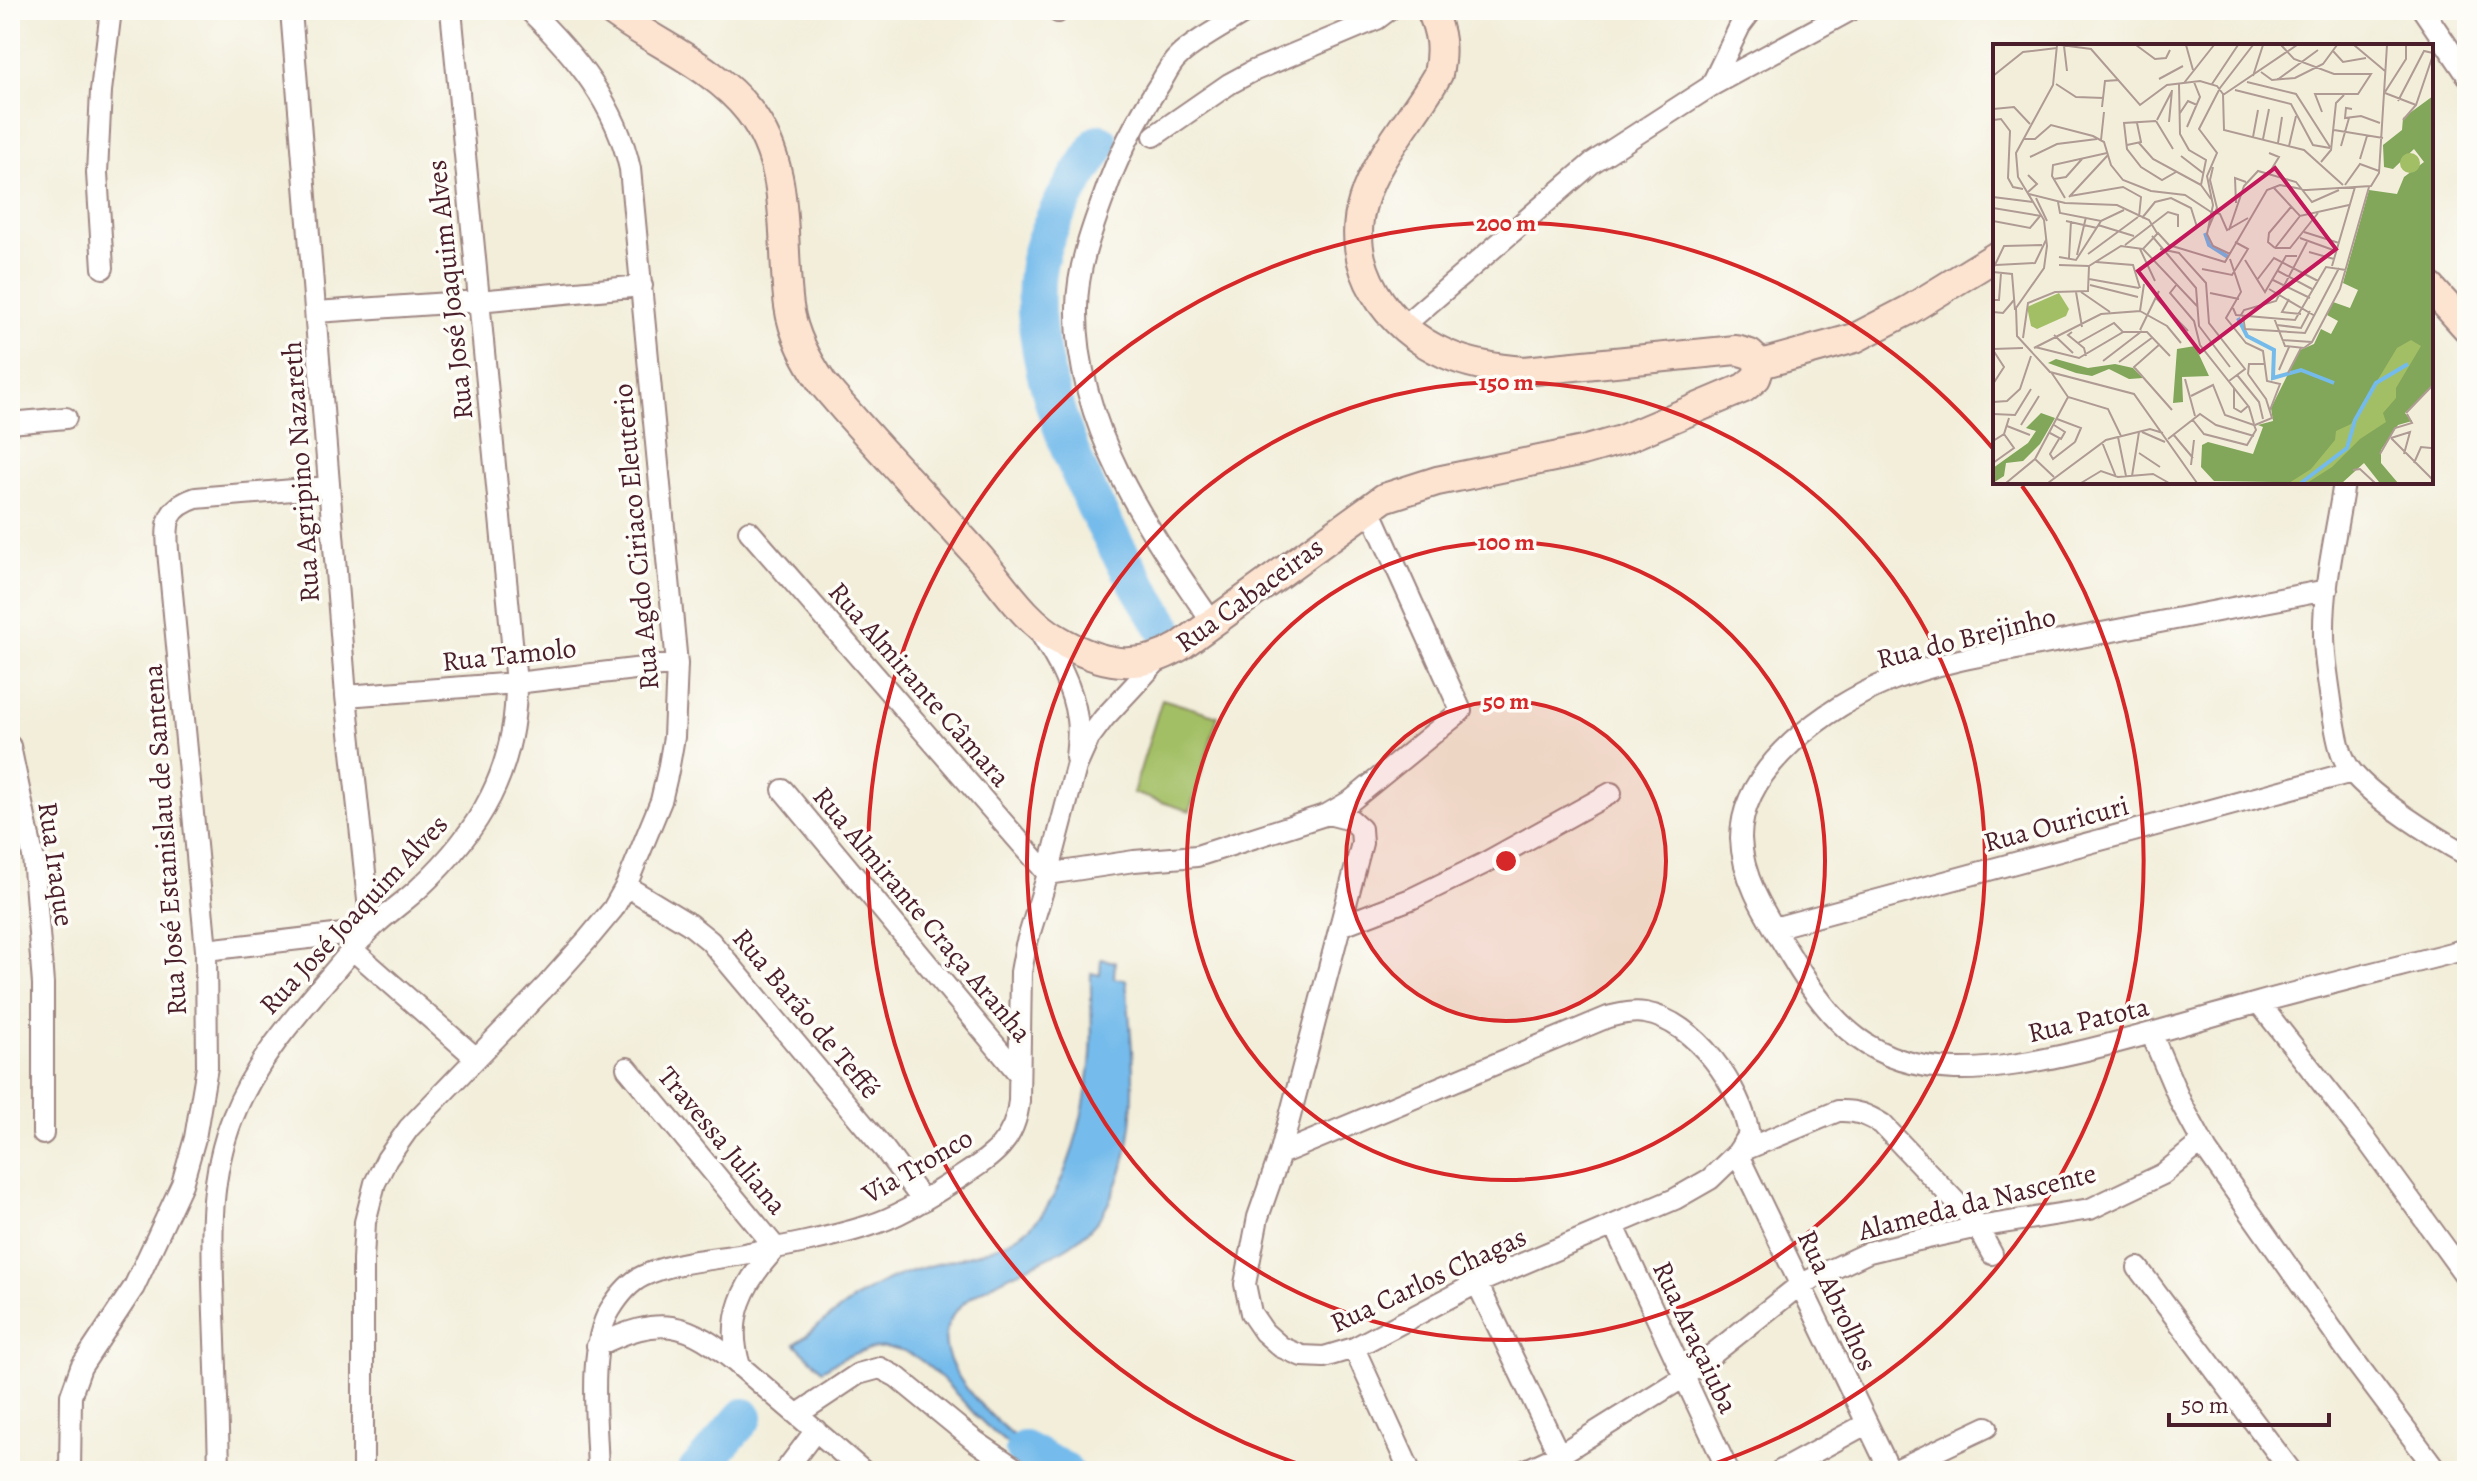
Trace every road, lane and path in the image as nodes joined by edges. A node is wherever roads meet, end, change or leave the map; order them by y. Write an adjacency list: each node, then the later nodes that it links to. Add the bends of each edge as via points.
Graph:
1 (111, 10): 16 (street, via 97,173)
2 (291, 10): 20 (street, Rua Agripino Nazareth)
3 (451, 10): 19 (street, Rua José Joaquim Alves)
4 (529, 10): 17 (street, Rua Agdo Ciriaco Eleuterio, via 578,62 625,144)
5 (610, 10): 32 (main road, Rua Cabaceiras, via 729,90 749,111 765,137 782,186 790,308 805,357)
6 (1249, 10): 31 (street, via 1178,56 1136,119 1085,252 1077,306 1091,404 1115,466)
7 (1389, 10): 14 (street, via 1241,77)
8 (1431, 10): 21 (main road, via 1441,33 1438,74 1362,203 1359,252 1366,280)
9 (1752, 10): 13 (street)
10 (1851, 10): 13 (street)
11 (2423, 10): 12 (street)
12 (2466, 71)
13 (1711, 86): 21 (street, via 1592,163)
14 (1154, 136)
15 (1993, 258): 23 (main road, via 1855,338)
16 (103, 268)
17 (642, 286): 19 (street); 34 (street, Rua Agdo Ciriaco Eleuterio)
18 (2433, 290): 22 (main road)
19 (478, 301): 20 (street); 35 (street, Rua José Joaquim Alves)
20 (316, 312): 27 (street, Rua Agripino Nazareth)
21 (1402, 327): 23 (main road, via 1444,354 1499,370 1736,350)
22 (2467, 328)
23 (1761, 364): 28 (main road, Rua Cabaceiras, via 1756,378 1744,388 1621,440 1437,481)
24 (66, 418): 25 (street)
25 (10, 423)
26 (2344, 484): 30 (street)
27 (329, 487): 36 (street, Rua Agripino Nazareth); 50 (street, Rua José Estanislau de Santena, via 196,498 173,511 167,531)
28 (1369, 507): 31 (main road, Rua Cabaceiras); 42 (street, via 1461,711)
29 (749, 531): 44 (street, Rua Almirante Câmara)
30 (2327, 590): 39 (street, via 2327,670 2341,752); 47 (street, Rua do Brejinho, via 1974,658 1891,680 1846,700 1784,749 1748,803 1741,834 1744,868)
31 (1212, 622): 33 (main road, Rua Cabaceiras)
32 (1035, 624): 33 (main road, Rua Cabaceiras, via 1102,660); 38 (street, via 1070,691 1077,721)
33 (1159, 659): 38 (street, Via Tronco, via 1104,718)
34 (677, 664): 35 (street, Rua Tamolo); 45 (street, Rua Agdo Ciriaco Eleuterio, via 668,771)
35 (516, 683): 36 (street, Rua Tamolo); 48 (street, Rua José Joaquim Alves, via 513,736 492,796 436,872)
36 (346, 696): 48 (street, Rua Agripino Nazareth)
37 (10, 746): 56 (street, Rua Iraque, via 33,856 43,999)
38 (1076, 767): 44 (street, Via Tronco)
39 (2352, 772): 43 (street); 47 (street, Rua Ouricuri)
40 (783, 790): 55 (street, Rua Almirante Craça Aranha)
41 (1611, 793): 46 (street, via 1411,899)
42 (1328, 814): 44 (street, via 1197,856); 46 (street, Rua Carlos Chagas, via 1351,820 1361,829)
43 (2467, 855)
44 (1048, 874): 55 (street, Via Tronco, via 1021,972)
45 (626, 886): 53 (street, Rua Agdo Ciriaco Eleuterio, via 588,939); 60 (street, Rua Barão de Teffé, via 710,941)
46 (1340, 926): 59 (street, Rua Carlos Chagas)
47 (1774, 928): 52 (street, Rua Patota, via 1805,979 1851,1035 1878,1052 1914,1064 1989,1067)
48 (362, 939): 50 (street, via 343,934); 53 (street); 79 (street, Rua José Joaquim Alves, via 278,1038 244,1090 215,1173 212,1257)
49 (2467, 949): 51 (street, Rua Patota)
50 (206, 950): 78 (street, Rua José Estanislau de Santena, via 207,1067 195,1138 182,1184 134,1287 81,1367 71,1395)
51 (2259, 1003): 52 (street, Rua Patota); 66 (street)
52 (2152, 1035): 57 (street)
53 (476, 1058): 80 (street, Rua Agdo Ciriaco Eleuterio, via 409,1128 375,1183 363,1260)
54 (627, 1068): 63 (street, Travessa Juliana)
55 (1019, 1074): 60 (street, Via Tronco, via 1017,1118 1001,1147)
56 (43, 1134)
57 (2202, 1142): 62 (street, Alameda da Nascente, via 2163,1174 2090,1209); 91 (street)
58 (1737, 1153): 59 (street, via 1749,1135 1746,1116 1716,1063 1666,1020 1628,1012); 61 (street, Rua Carlos Chagas, via 1710,1179); 62 (street, Rua Carlos Chagas, via 1852,1110 1882,1124); 68 (street, Rua Abrolhos)
59 (1280, 1154): 70 (street, Rua Carlos Chagas, via 1258,1217 1245,1284 1251,1313 1272,1340 1302,1356 1324,1357)
60 (923, 1201): 63 (street, Via Tronco, via 871,1225)
61 (1614, 1226): 67 (street, Rua Carlos Chagas); 72 (street, Rua Araçaiuba)
62 (1978, 1227): 64 (street, Rua Carlos Chagas); 68 (street, Alameda da Nascente, via 1869,1252)
63 (776, 1248): 69 (street, Via Tronco, via 641,1277 620,1294); 71 (street, via 746,1286 738,1308 733,1345)
64 (1992, 1254)
65 (2138, 1268): 90 (street)
66 (2467, 1278)
67 (1477, 1283): 70 (street, Rua Carlos Chagas); 77 (street)
68 (1801, 1284): 72 (street, Alameda da Nascente); 74 (street, Rua Abrolhos)
69 (597, 1346): 71 (street, via 626,1332 667,1325 703,1337); 81 (street, Via Tronco)
70 (1354, 1348): 85 (street)
71 (740, 1366): 73 (street)
72 (1684, 1377): 77 (street, Alameda da Nascente); 87 (street, Rua Araçaiuba)
73 (798, 1414): 76 (street); 84 (street, via 858,1374 880,1368)
74 (1866, 1424): 88 (street); 89 (street, Rua Abrolhos)
75 (1987, 1427): 89 (street)
76 (816, 1430): 82 (street); 83 (street)
77 (1563, 1463): 86 (street, Alameda da Nascente)
78 (70, 1471)
79 (219, 1471)
80 (363, 1471)
81 (598, 1471)
82 (785, 1471)
83 (863, 1471)
84 (1019, 1471)
85 (1410, 1471)
86 (1524, 1471)
87 (1728, 1471)
88 (1780, 1471)
89 (1892, 1471)
90 (2291, 1471)
91 (2437, 1471)

